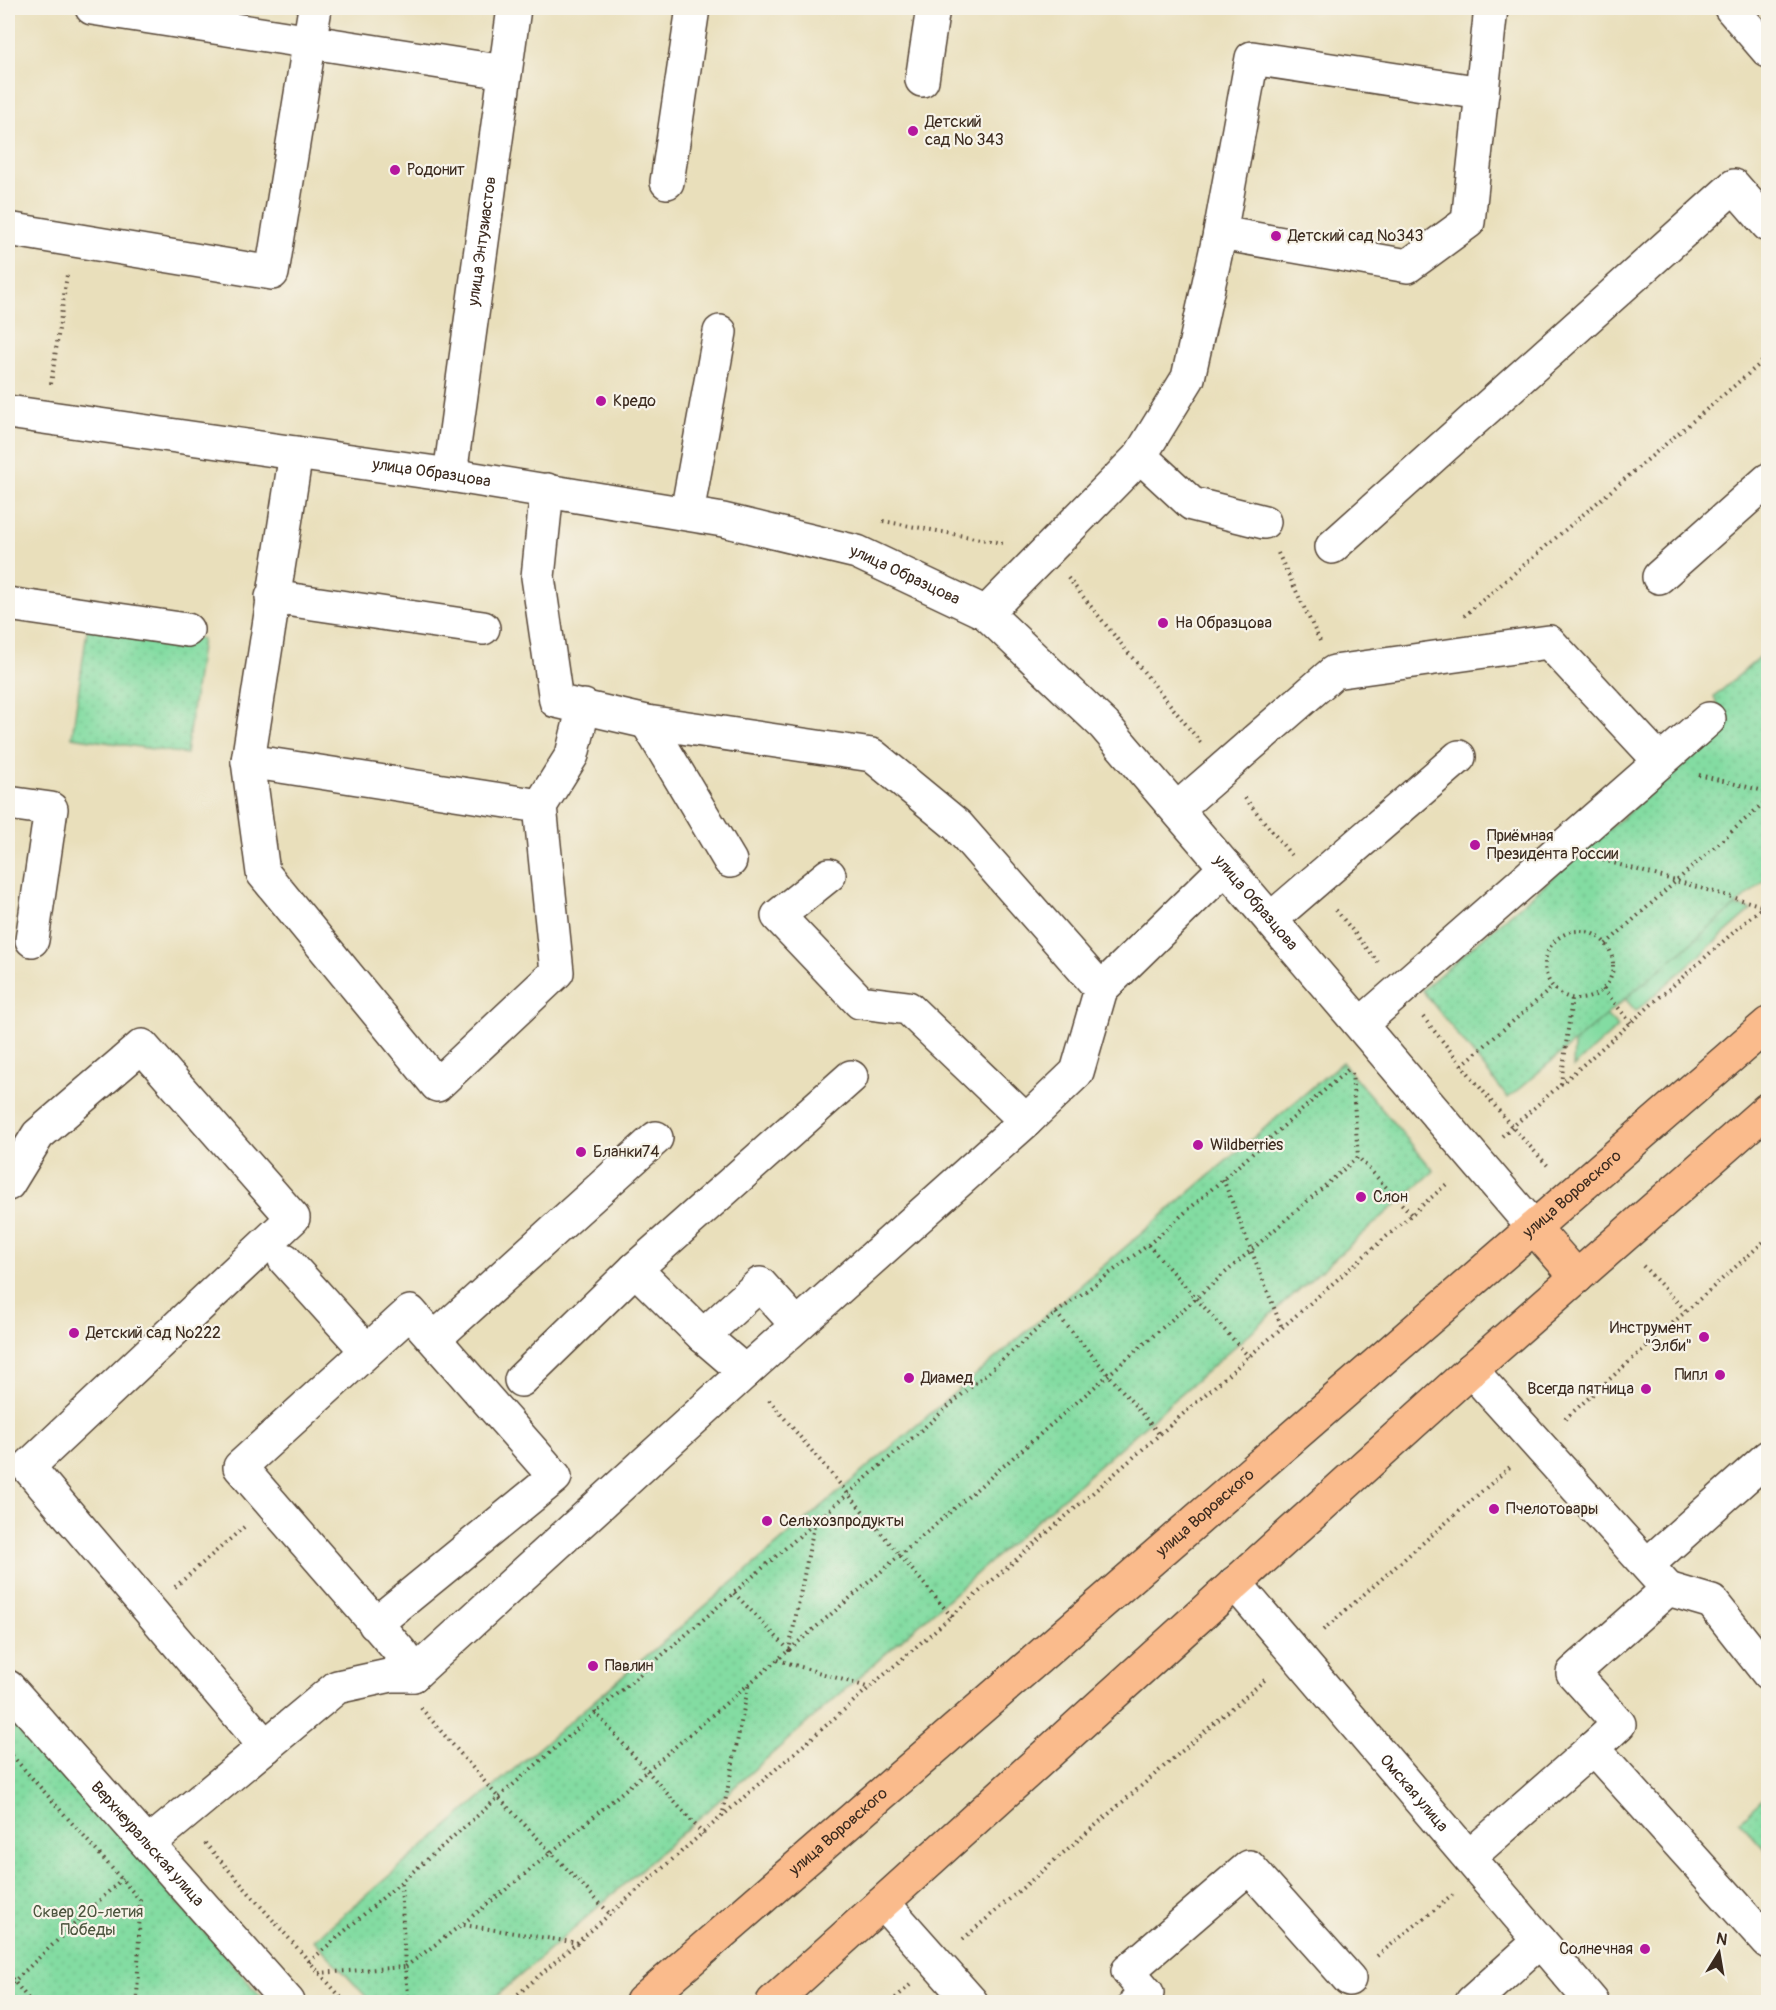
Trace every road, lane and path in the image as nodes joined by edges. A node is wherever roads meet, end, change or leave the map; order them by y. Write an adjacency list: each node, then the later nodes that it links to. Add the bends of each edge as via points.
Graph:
1 (92, 8): 8 (street)
2 (315, 8): 8 (street)
3 (514, 8): 10 (street, улица Энтузиастов)
4 (693, 8): 13 (street)
5 (933, 8): 11 (street)
6 (1491, 8): 12 (street)
7 (1731, 8): 9 (street)
8 (310, 42): 10 (street); 17 (street, via 272,273)
9 (1768, 51)
10 (505, 72): 24 (street, улица Энтузиастов)
11 (922, 80)
12 (1482, 93): 16 (street, via 1468,222 1408,266); 16 (street, via 1252,58)
13 (667, 182)
14 (1768, 225): 30 (street, via 1734,186)
15 (8, 229): 17 (street)
16 (1220, 233): 23 (street, via 1188,378)
17 (73, 239): 20 (path)
18 (720, 332): 27 (street)
19 (1768, 357): 36 (path)
20 (50, 388)
21 (8, 412): 22 (street, улица Образцова)
22 (296, 453): 24 (street, улица Образцова); 33 (street)
23 (1140, 456): 29 (street, via 1192,504); 31 (street)
24 (450, 475): 26 (street, улица Образцова)
25 (1768, 480): 32 (street)
26 (547, 490): 27 (street, улица Образцова); 40 (street, via 538,578 556,701)
27 (687, 513): 35 (street, улица Образцова, via 857,552)
28 (875, 520): 31 (path)
29 (1264, 522): 39 (path)
30 (1332, 547)
31 (1047, 551): 35 (street); 46 (path)
32 (1659, 577)
33 (272, 597): 37 (street); 44 (street)
34 (8, 604): 38 (street)
35 (986, 613): 51 (street, улица Образцова, via 1104,725)
36 (1456, 624)
37 (483, 628)
38 (187, 630)
39 (1334, 672): 45 (street, via 1549,642); 46 (street)
40 (584, 706): 42 (street); 50 (street, via 572,754)
41 (1709, 719): 45 (street)
42 (647, 722): 53 (street); 64 (street, via 872,754 957,825)
43 (1459, 757): 57 (street)
44 (248, 761): 50 (street); 50 (street, via 262,873 437,1085 557,972)
45 (1675, 767): 47 (path); 65 (street)
46 (1223, 770): 51 (street); 57 (path)
47 (1768, 792)
48 (1768, 799): 56 (path)
49 (8, 802): 61 (street, via 51,808)
50 (540, 806)
51 (1177, 809): 54 (street, улица Образцова)
52 (1603, 860): 56 (path)
53 (730, 861)
54 (1226, 867): 60 (street, улица Образцова); 64 (street)
55 (829, 875): 75 (street, via 778,916 860,1002 908,1008)
56 (1677, 881): 59 (path); 62 (path)
57 (1314, 882): 60 (street); 65 (path)
58 (1768, 902): 59 (path)
59 (1764, 906): 68 (path)
60 (1271, 919): 69 (street, улица Образцова)
61 (32, 940)
62 (1606, 944): 63 (path, via 1592,933 1581,931 1560,937 1546,954 1547,976); 66 (path, via 1613,969)
63 (1553, 987): 67 (path); 71 (path)
64 (1101, 989): 75 (street, via 1077,1072)
65 (1400, 989): 69 (street); 71 (path)
66 (1603, 989): 67 (path, via 1583,999); 68 (path)
67 (1572, 998): 73 (path)
68 (1631, 1023): 73 (path)
69 (1360, 1024): 84 (street, улица Образцова)
70 (1768, 1024): 84 (main road, улица Воровского)
71 (1462, 1065): 76 (path)
72 (851, 1077): 89 (street)
73 (1561, 1085): 76 (path)
74 (1768, 1110): 90 (main road)
75 (1026, 1121): 93 (street)
76 (1512, 1127): 78 (path)
77 (656, 1138): 96 (street)
78 (1497, 1140)
79 (1358, 1157): 80 (path, via 1352,1066); 83 (path); 87 (path)
80 (1223, 1179): 86 (path); 87 (path)
81 (8, 1184): 113 (street, via 38,1135 142,1046 293,1218 28,1467)
82 (1441, 1190): 83 (path)
83 (1412, 1215): 94 (path)
84 (1534, 1228): 90 (main road); 159 (main road, улица Воровского)
85 (1768, 1238): 104 (path)
86 (1148, 1245): 91 (path); 92 (path)
87 (1251, 1250): 91 (path); 94 (path)
88 (285, 1260): 97 (street)
89 (635, 1269): 95 (street); 102 (street)
90 (1577, 1277): 99 (main road)
91 (1196, 1298): 98 (path); 101 (path)
92 (1056, 1313): 101 (path); 106 (path)
93 (797, 1325): 95 (street, via 760,1284); 100 (street)
94 (1282, 1328): 98 (path)
95 (703, 1336): 100 (street)
96 (434, 1339): 97 (street, via 410,1312); 115 (street, via 555,1477)
97 (367, 1351): 107 (street, via 240,1467)
98 (1249, 1357): 103 (path)
99 (1471, 1370): 104 (street); 111 (main road)
100 (745, 1372): 106 (path); 120 (street)
101 (1108, 1374): 103 (path); 109 (path)
102 (521, 1380)
103 (1160, 1435): 114 (path)
104 (1537, 1443): 110 (street); 117 (path)
105 (1768, 1457): 110 (street)
106 (849, 1495): 108 (path); 109 (path)
107 (271, 1503): 113 (path); 115 (street)
108 (815, 1524): 112 (path); 116 (path)
109 (900, 1555): 114 (path); 116 (path)
110 (1658, 1577): 119 (street, via 1712,1602); 126 (street, via 1573,1673 1619,1724)
111 (1235, 1583): 117 (street, Омская улица); 138 (main road)
112 (734, 1593): 116 (path); 124 (path)
113 (149, 1609): 125 (street)
114 (952, 1617): 123 (path)
115 (375, 1624): 120 (street, via 402,1655)
116 (789, 1650): 118 (path)
117 (1296, 1654): 135 (street, Омская улица); 146 (path)
118 (778, 1660): 121 (path); 123 (path)
119 (1768, 1673)
120 (403, 1675): 125 (street, via 337,1687); 129 (path)
121 (749, 1683): 128 (path); 131 (path)
122 (8, 1687): 133 (street, Верхнеуральская улица)
123 (870, 1688): 131 (path)
124 (595, 1712): 128 (path); 129 (path)
125 (266, 1747): 130 (street)
126 (1593, 1748): 135 (street); 143 (street)
127 (8, 1751): 136 (path)
128 (647, 1771): 132 (path); 134 (path)
129 (497, 1796): 134 (path); 137 (path)
130 (182, 1816): 133 (street); 145 (path)
131 (722, 1818): 132 (path)
132 (703, 1834): 140 (path)
133 (148, 1844): 155 (street, Верхнеуральская улица)
134 (551, 1853): 140 (path); 141 (path)
135 (1468, 1857): 142 (street, Омская улица)
136 (122, 1879): 151 (path); 154 (path, via 141,1900)
137 (401, 1882): 145 (path); 147 (path)
138 (882, 1903): 146 (street); 160 (main road)
139 (1437, 1908): 150 (path)
140 (611, 1916): 144 (path)
141 (463, 1925): 144 (path); 147 (path)
142 (1540, 1941): 164 (street); 165 (street, Омская улица)
143 (1768, 1942)
144 (579, 1943): 158 (path)
145 (309, 1962): 148 (path)
146 (934, 1963): 161 (path); 162 (street)
147 (405, 1967): 148 (path); 157 (path)
148 (318, 1973): 156 (path)
149 (8, 1974): 151 (path)
150 (1349, 1979): 163 (street, via 1249,1867 1128,1971 1147,1993)
151 (14, 1981): 152 (path); 153 (path)
152 (8, 1987)
153 (31, 2002)
154 (137, 2002)
155 (288, 2002)
156 (345, 2002)
157 (409, 2002)
158 (509, 2002)
159 (642, 2002)
160 (773, 2002)
161 (891, 2002)
162 (971, 2002)
163 (1136, 2002)
164 (1472, 2002)
165 (1592, 2002)

